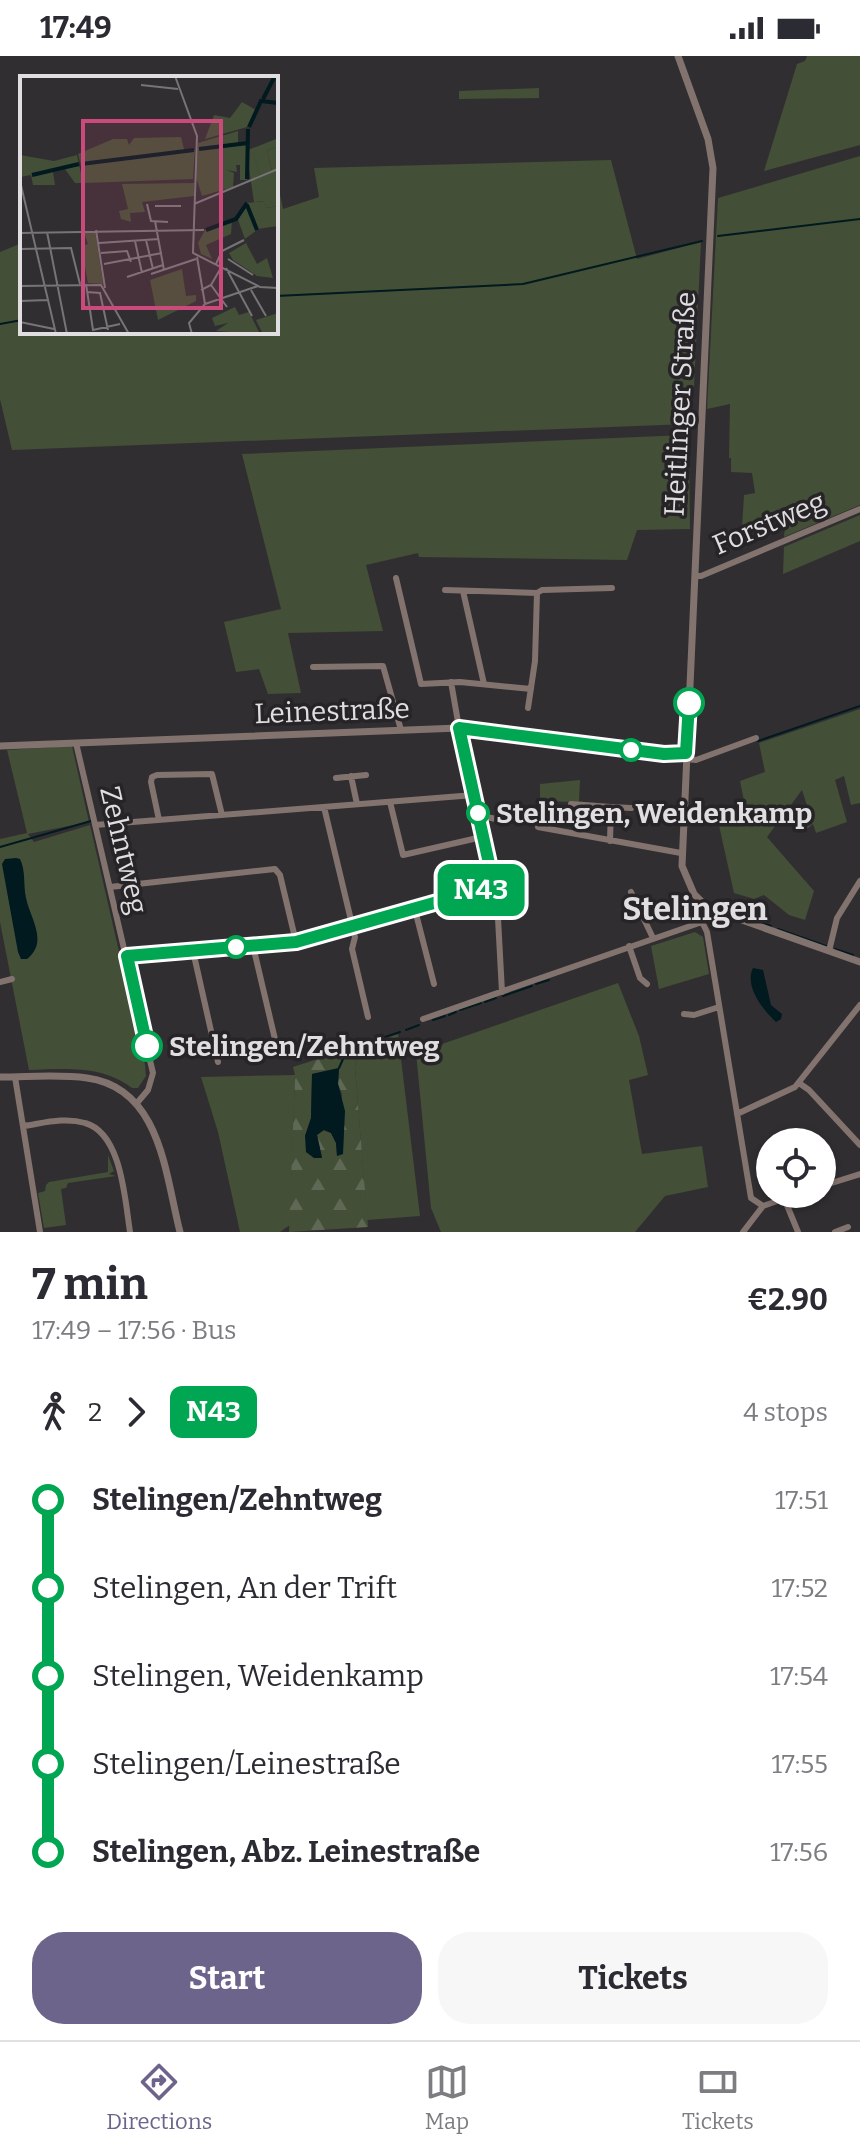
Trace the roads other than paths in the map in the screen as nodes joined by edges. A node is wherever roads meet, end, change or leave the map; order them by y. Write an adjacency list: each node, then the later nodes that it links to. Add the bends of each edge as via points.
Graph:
1 (678, 56): 3 (street, Heitlinger Straße, via 713,168)
2 (860, 509): 3 (street, Forstweg)
3 (695, 576): 19 (street, Heitlinger Straße)
4 (396, 578): 10 (street, via 421,684)
5 (612, 588): 8 (street)
6 (445, 590): 7 (street)
7 (463, 591): 8 (street); 11 (street)
8 (537, 593): 12 (street)
9 (313, 667): 15 (street, via 383,666)
10 (451, 682): 11 (street); 14 (street)
11 (484, 684): 12 (street)
12 (531, 689): 13 (street)
13 (528, 708)
14 (459, 728): 15 (street, Leinestraße); 19 (street, Leinestraße); 23 (street)
15 (401, 730): 17 (street, Leinestraße)
16 (756, 738): 19 (street, via 696,760)
17 (76, 743): 18 (street, Leinestraße); 34 (street, Zehntweg)
18 (0, 746)
19 (686, 756): 38 (street, Heitlinger Straße)
20 (366, 775): 21 (street)
21 (351, 776): 22 (street); 25 (street)
22 (336, 778)
23 (474, 795): 24 (street); 31 (street)
24 (390, 802): 25 (street); 36 (street, via 403,855)
25 (357, 804): 27 (street)
26 (571, 804): 28 (street)
27 (324, 807): 30 (street); 46 (street)
28 (611, 807): 29 (street); 37 (street)
29 (631, 808)
30 (222, 815): 32 (street); 32 (street, via 213,774 157,775 151,782)
31 (478, 815): 33 (street); 36 (street)
32 (159, 820): 34 (street)
33 (509, 822)
34 (95, 825): 41 (street, Zehntweg)
35 (538, 827): 37 (street)
36 (482, 837): 40 (street)
37 (610, 841): 38 (street)
38 (681, 853): 43 (street, via 689,885)
39 (860, 881): 52 (street, via 837,918)
40 (494, 886): 44 (street); 59 (street)
41 (110, 887): 48 (street, via 275,869); 53 (street, Zehntweg)
42 (631, 892): 47 (street)
43 (708, 908): 45 (street); 52 (street)
44 (415, 910): 46 (street); 57 (street)
45 (702, 922): 47 (street); 61 (street)
46 (353, 927): 48 (street); 63 (street, via 352,949)
47 (653, 938): 50 (street)
48 (296, 942): 49 (street)
49 (253, 946): 51 (street); 65 (street)
50 (629, 946): 58 (street); 59 (street)
51 (193, 951): 53 (street); 66 (street)
52 (829, 951): 54 (street)
53 (127, 956): 70 (street, Zehntweg, via 153,1073)
54 (860, 962)
55 (12, 979): 56 (street)
56 (0, 982)
57 (434, 984)
58 (647, 984)
59 (502, 992): 64 (street)
60 (860, 1005): 69 (street)
61 (719, 1007): 62 (street); 71 (street)
62 (684, 1014)
63 (368, 1017)
64 (423, 1019)
65 (278, 1052)
66 (218, 1062)
67 (0, 1077): 68 (street)
68 (15, 1077): 70 (street, via 100,1080); 72 (street)
69 (799, 1083): 71 (street); 73 (street)
70 (137, 1103): 82 (street, via 160,1147)
71 (737, 1114): 76 (street, via 751,1198)
72 (24, 1126): 80 (street); 81 (street, via 67,1121 100,1131 118,1165)
73 (860, 1145)
74 (860, 1174): 75 (street)
75 (836, 1182)
76 (756, 1201)
77 (761, 1208): 83 (street)
78 (788, 1208): 84 (street)
79 (848, 1227): 85 (street)
80 (40, 1232)
81 (130, 1232)
82 (180, 1232)
83 (743, 1232)
84 (798, 1232)
85 (835, 1232)

